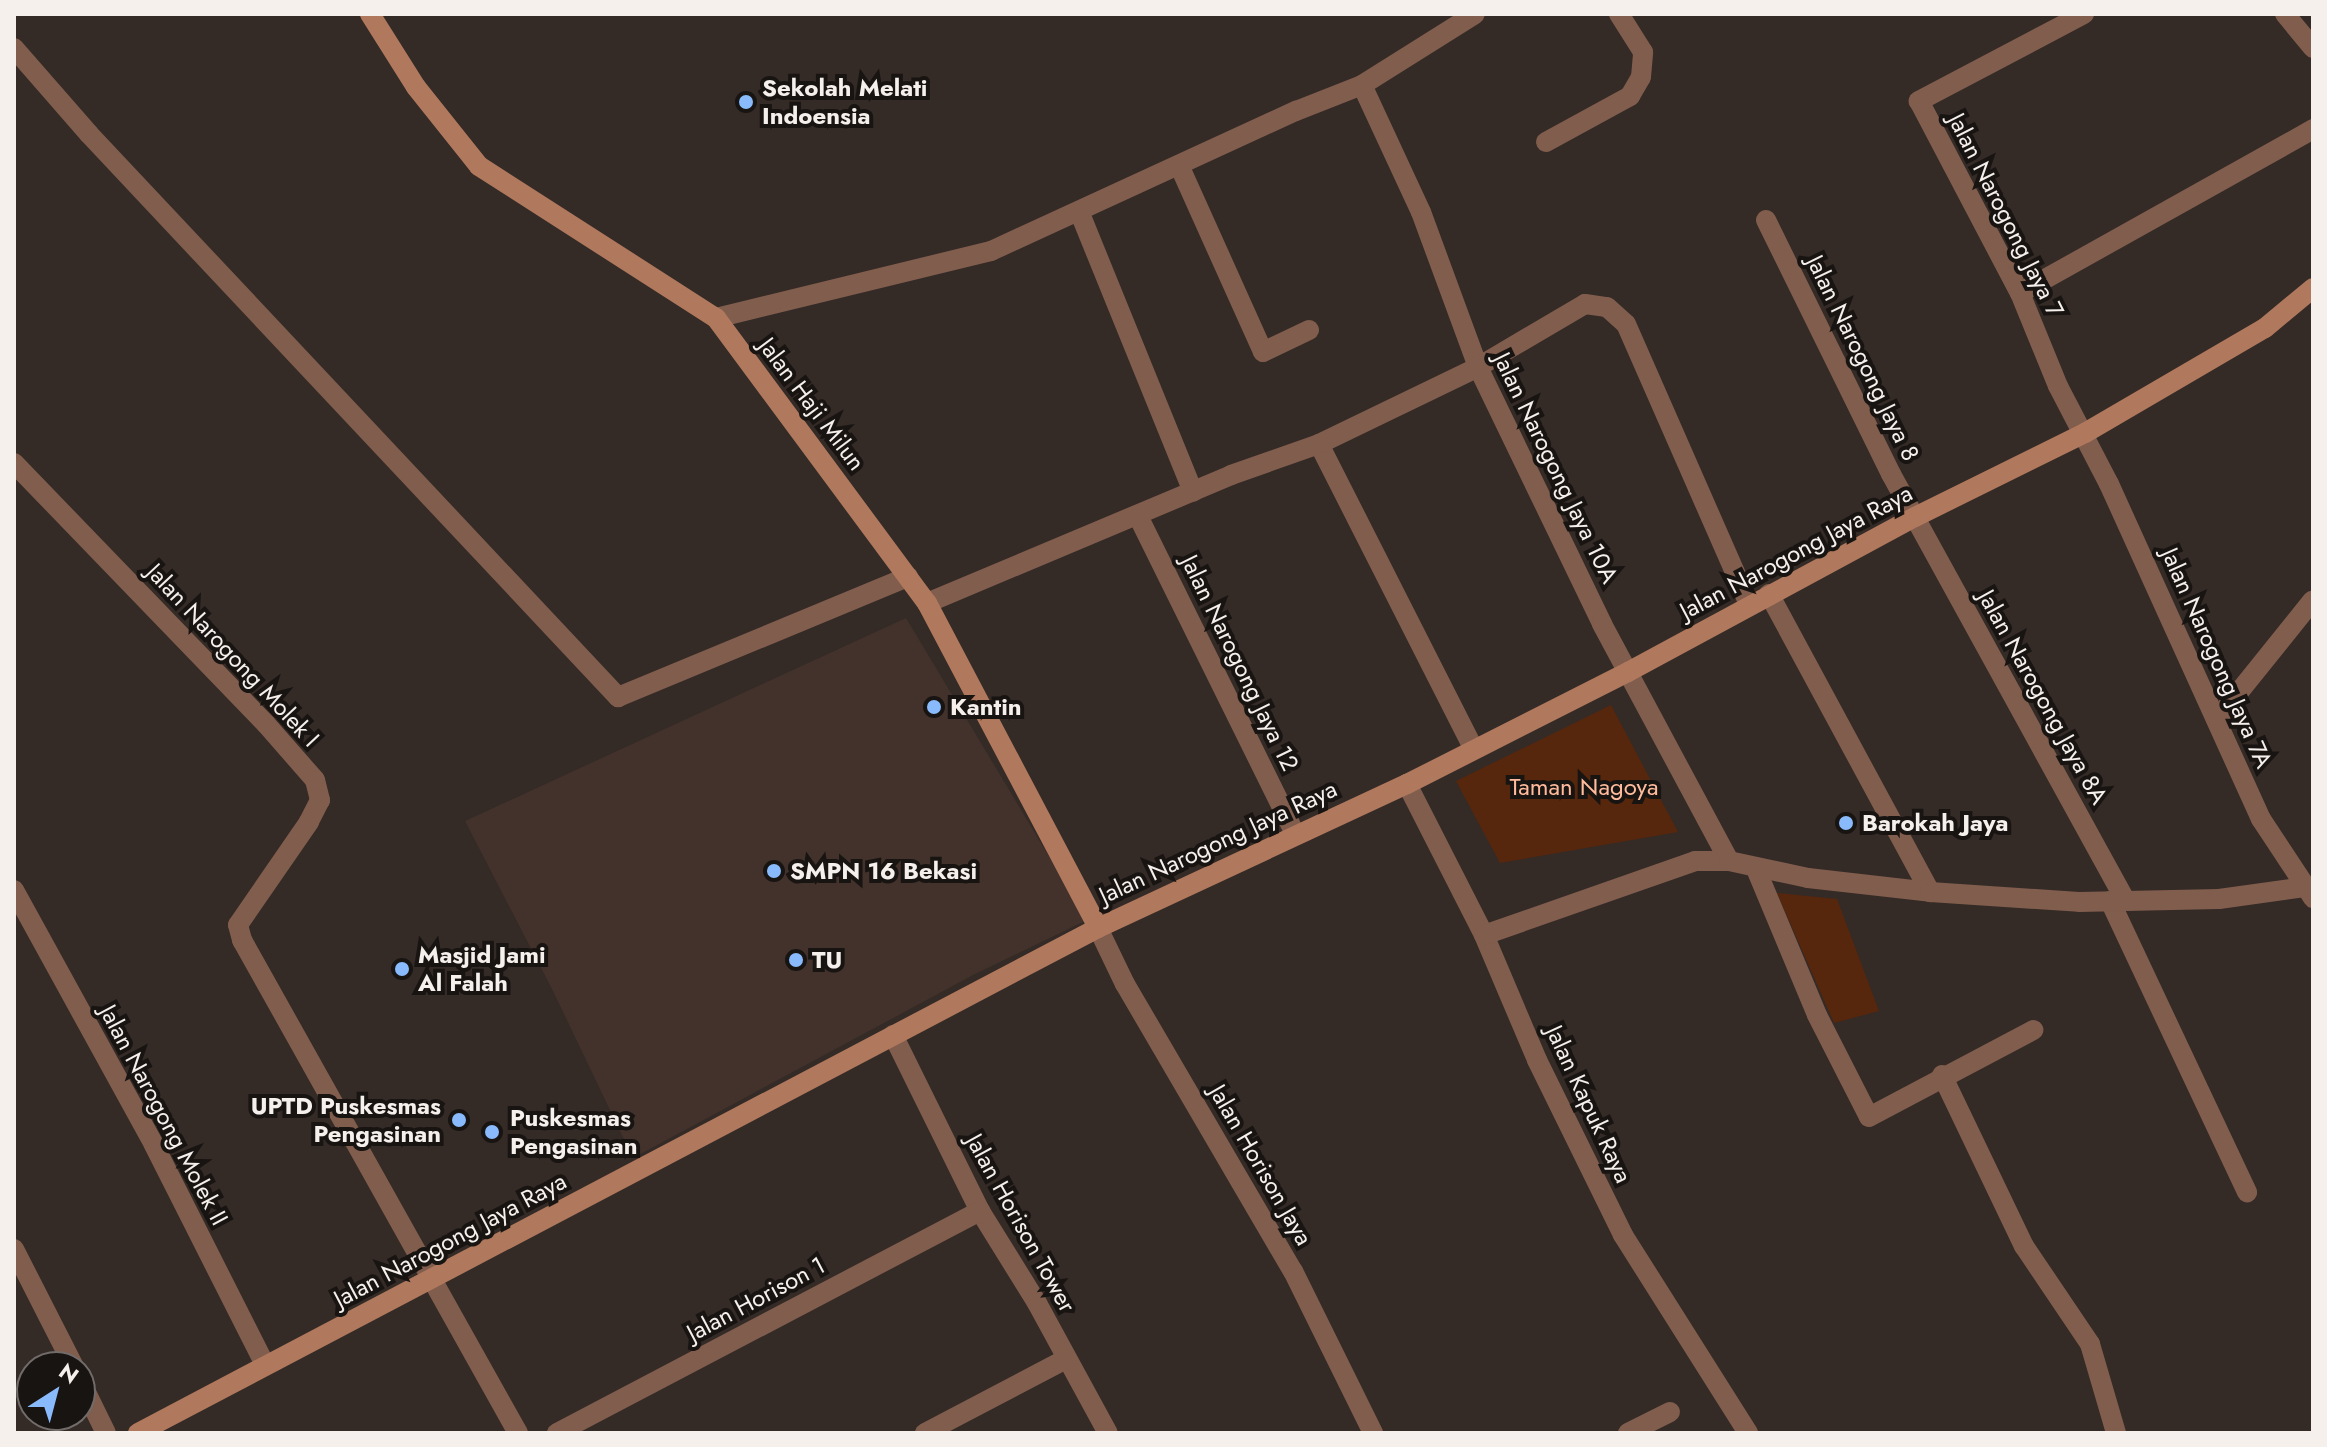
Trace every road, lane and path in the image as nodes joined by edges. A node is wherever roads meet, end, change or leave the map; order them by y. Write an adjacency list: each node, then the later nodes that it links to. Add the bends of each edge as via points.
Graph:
1 (370, 14): 16 (street, Jalan Haji Milun, via 416,87 479,166)
2 (1475, 14): 8 (street)
3 (1619, 14): 10 (street, via 1643,52 1641,77 1630,96)
4 (2084, 14): 15 (street, Jalan Narogong Jaya 7, via 1919,101)
5 (2285, 14): 7 (street)
6 (14, 48): 25 (street, via 618,697)
7 (2313, 48)
8 (1362, 85): 11 (street); 18 (street, Jalan Narogong Jaya 10A, via 1421,212)
9 (2313, 129): 15 (street)
10 (1546, 142)
11 (1179, 165): 12 (street); 17 (street, via 1263,352)
12 (1079, 211): 16 (street, via 991,251); 22 (street)
13 (1766, 220): 24 (street, Jalan Narogong Jaya 8)
14 (2313, 288): 19 (street, Jalan Narogong Jaya Raya, via 2265,328)
15 (2020, 293): 19 (street, Jalan Narogong Jaya 7, via 2058,386)
16 (716, 318): 25 (street, Jalan Haji Milun)
17 (1309, 330)
18 (1478, 367): 20 (street); 29 (street, via 1585,304 1607,307 1626,324); 30 (street, Jalan Narogong Jaya 10A)
19 (2085, 433): 24 (street, Jalan Narogong Jaya Raya); 31 (street, Jalan Narogong Jaya 7A)
20 (1319, 444): 22 (street); 32 (street)
21 (14, 463): 49 (street, Jalan Narogong Molek I, via 315,780 320,800 309,822 238,925)
22 (1193, 492): 23 (street)
23 (1138, 516): 28 (street); 34 (street, Jalan Narogong Jaya 12)
24 (1915, 517): 26 (street, Jalan Narogong Jaya Raya); 40 (street, Jalan Narogong Jaya 8A)
25 (908, 577): 28 (street, Jalan Haji Milun)
26 (1769, 594): 29 (street, Jalan Narogong Jaya Raya); 38 (street)
27 (2313, 600): 31 (street)
28 (927, 603): 41 (street, Jalan Haji Milun)
29 (1749, 604): 30 (street, Jalan Narogong Jaya Raya)
30 (1628, 672): 32 (street, Jalan Narogong Jaya Raya); 35 (street, Jalan Narogong Jaya 10A)
31 (2218, 718): 39 (street, Jalan Narogong Jaya 7A, via 2261,819)
32 (1473, 747): 33 (street, Jalan Narogong Jaya Raya)
33 (1407, 784): 34 (street, Jalan Narogong Jaya Raya); 42 (street, Jalan Kapuk Raya)
34 (1295, 833): 41 (street, Jalan Narogong Jaya Raya)
35 (1729, 861): 36 (street); 42 (street, via 1695,861)
36 (1756, 869): 38 (street); 45 (street, via 1817,1015 1869,1117)
37 (14, 890): 52 (street, Jalan Narogong Molek II, via 154,1145)
38 (1930, 892): 40 (street)
39 (2309, 892): 40 (street)
40 (2118, 901): 46 (street, Jalan Narogong Jaya 8A)
41 (1098, 928): 44 (street, Jalan Narogong Jaya Raya); 61 (street, Jalan Horison Jaya, via 1125,984 1293,1271)
42 (1484, 935): 63 (street, Jalan Kapuk Raya, via 1537,1060 1623,1235)
43 (2033, 1030): 45 (street)
44 (893, 1035): 47 (street, Jalan Horison Tower); 49 (street, Jalan Narogong Jaya Raya)
45 (1942, 1075): 64 (street, via 2024,1246 2090,1344)
46 (2247, 1192)
47 (980, 1211): 51 (street, Jalan Horison Tower); 58 (street, Jalan Horison 1)
48 (14, 1249): 50 (street)
49 (434, 1278): 52 (street, Jalan Narogong Jaya Raya); 57 (street)
50 (66, 1351)
51 (1066, 1359): 59 (street); 60 (street, Jalan Horison Tower)
52 (265, 1365): 56 (street, Jalan Narogong Jaya Raya)
53 (1670, 1412): 62 (street)
54 (96, 1413): 55 (street)
55 (106, 1433)
56 (138, 1433)
57 (518, 1433)
58 (557, 1433)
59 (925, 1433)
60 (1108, 1433)
61 (1373, 1433)
62 (1628, 1433)
63 (1748, 1433)
64 (2116, 1433)

